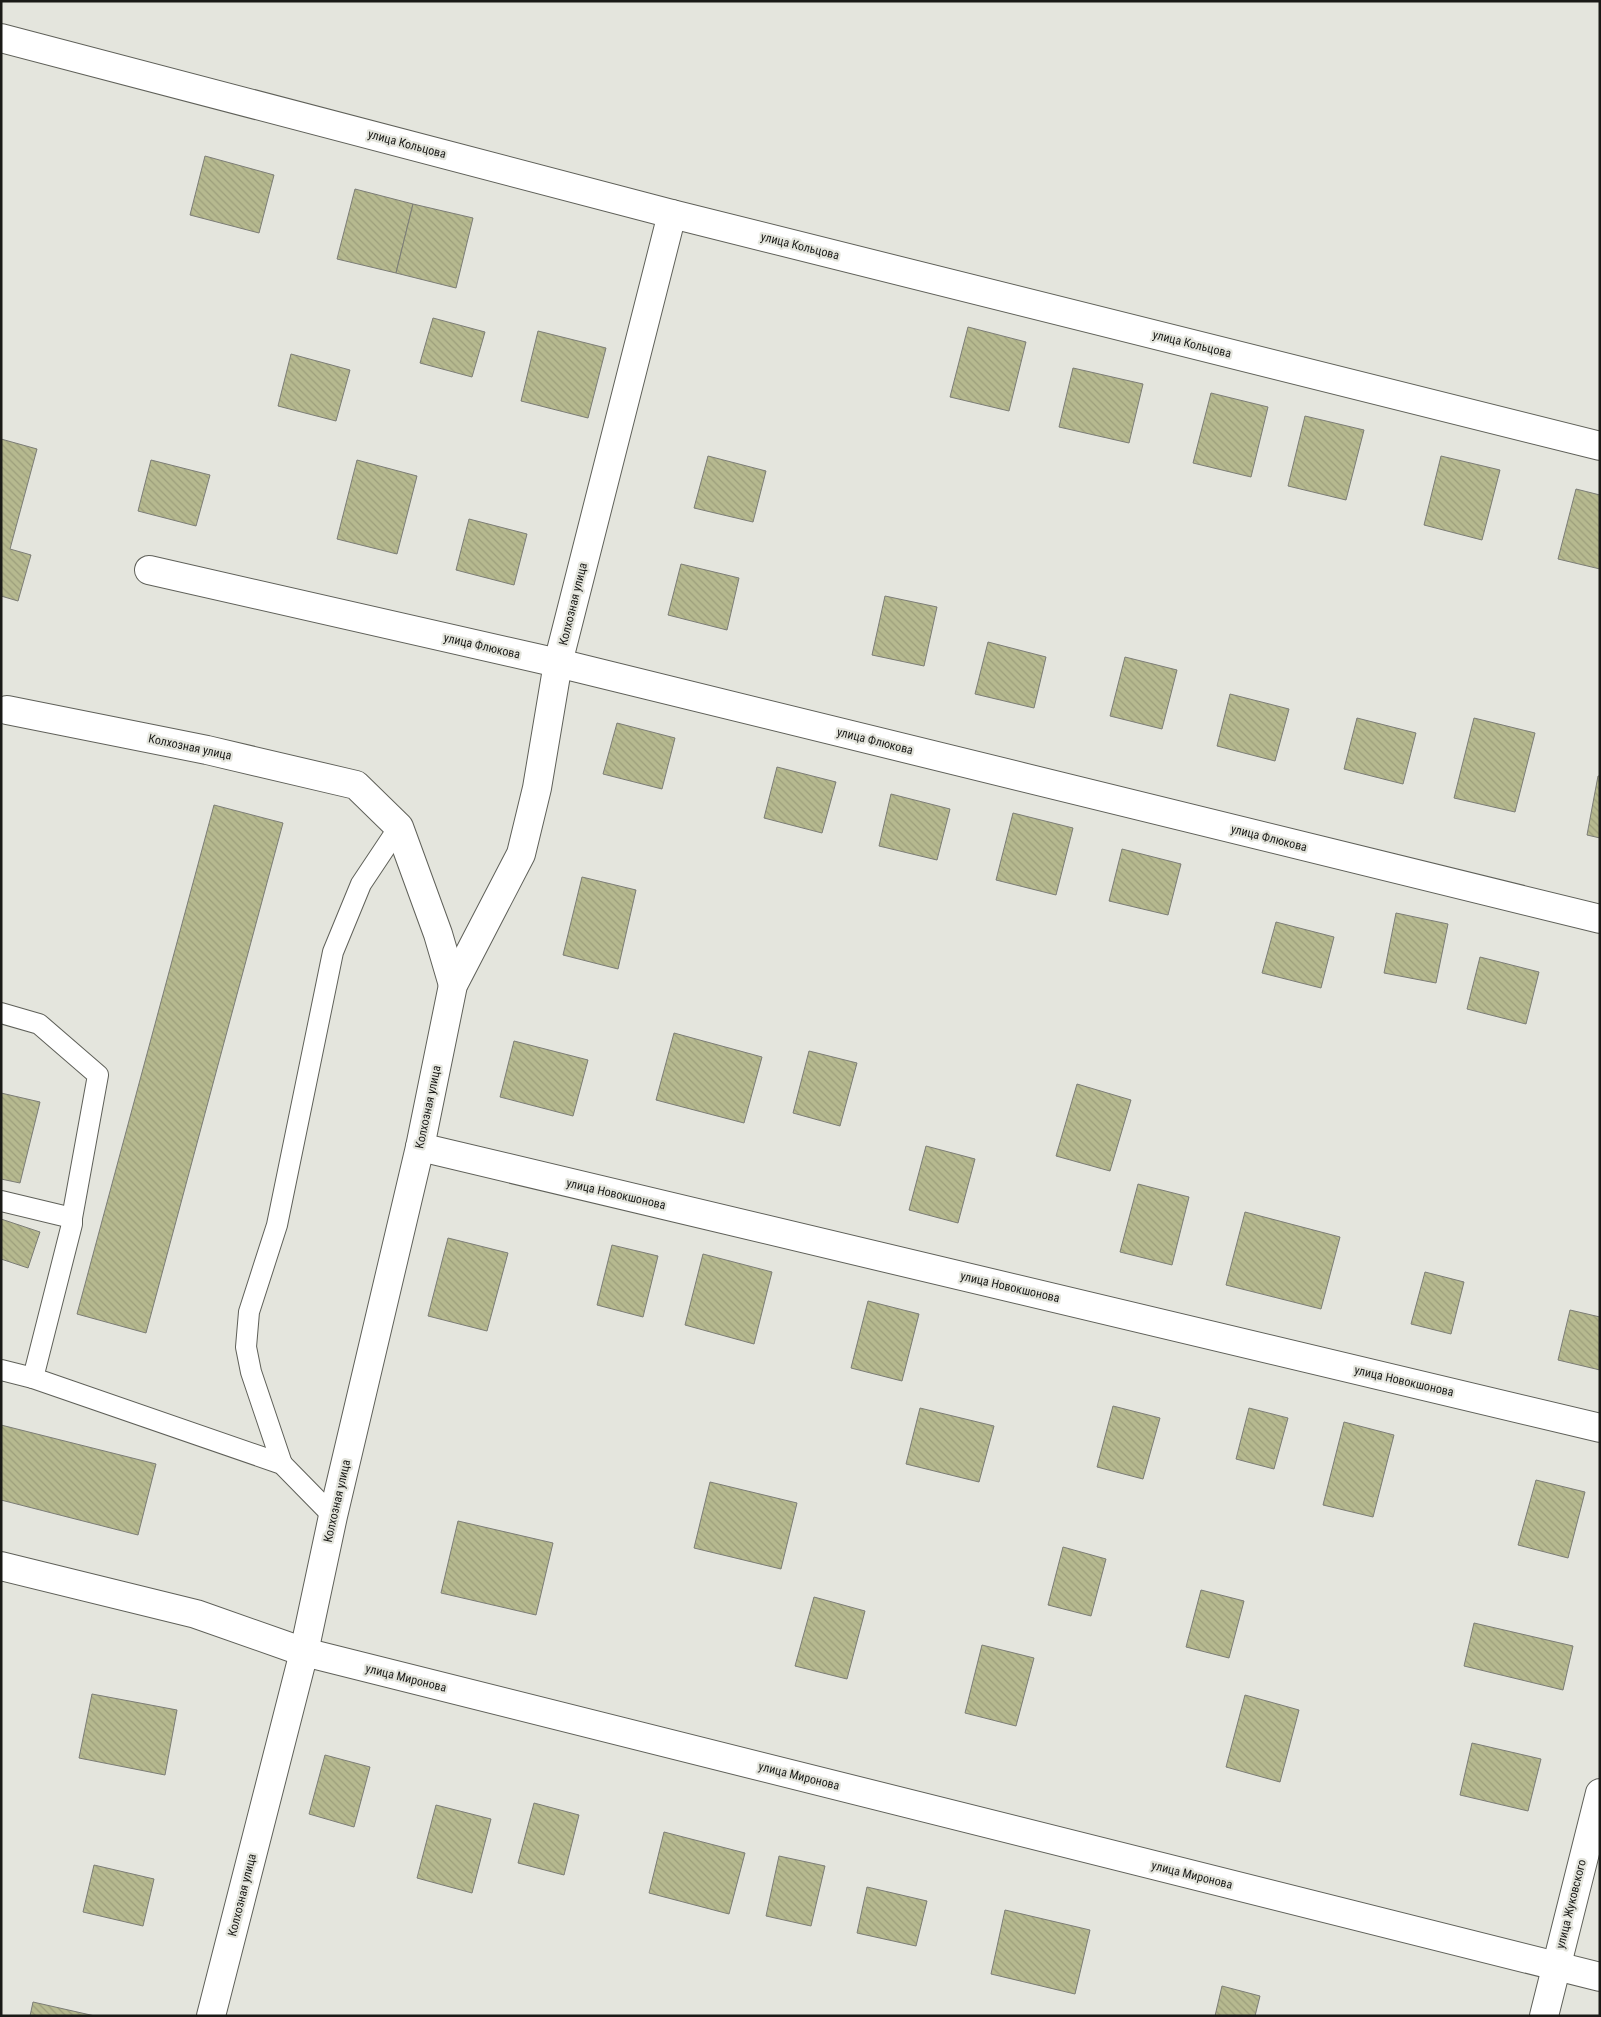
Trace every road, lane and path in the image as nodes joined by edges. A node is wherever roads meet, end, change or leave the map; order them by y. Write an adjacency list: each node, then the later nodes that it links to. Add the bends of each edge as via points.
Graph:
1 (1, 38): 2 (street, улица Кольцова)
2 (672, 214): 3 (street, улица Кольцова); 5 (street, Колхозная улица)
3 (1600, 446)
4 (149, 570): 5 (street, улица Флюкова)
5 (558, 663): 8 (street, улица Флюкова); 9 (street, Колхозная улица, via 537,788 521,854)
6 (7, 710): 7 (street, Колхозная улица, via 207,750 356,785)
7 (399, 827): 9 (street, Колхозная улица); 17 (lane, via 361,884 333,952 278,1225 249,1312 246,1347 251,1372)
8 (1600, 919)
9 (453, 985): 11 (street, Колхозная улица)
10 (1, 1013): 13 (lane, via 39,1024 98,1075)
11 (420, 1147): 16 (street, улица Новокшонова); 18 (street, Колхозная улица)
12 (1, 1201): 13 (lane)
13 (72, 1218): 15 (lane)
14 (1, 1370): 15 (lane)
15 (33, 1378): 17 (lane)
16 (1600, 1428)
17 (282, 1464): 18 (lane)
18 (333, 1516): 20 (street, Колхозная улица)
19 (1, 1566): 20 (street, улица Миронова, via 196,1614)
20 (304, 1652): 22 (street, улица Миронова); 24 (street, Колхозная улица)
21 (1600, 1793): 22 (street, улица Жуковского)
22 (1556, 1966): 23 (street, улица Миронова); 25 (street, улица Жуковского)
23 (1600, 1977)
24 (211, 2016)
25 (1544, 2016)

